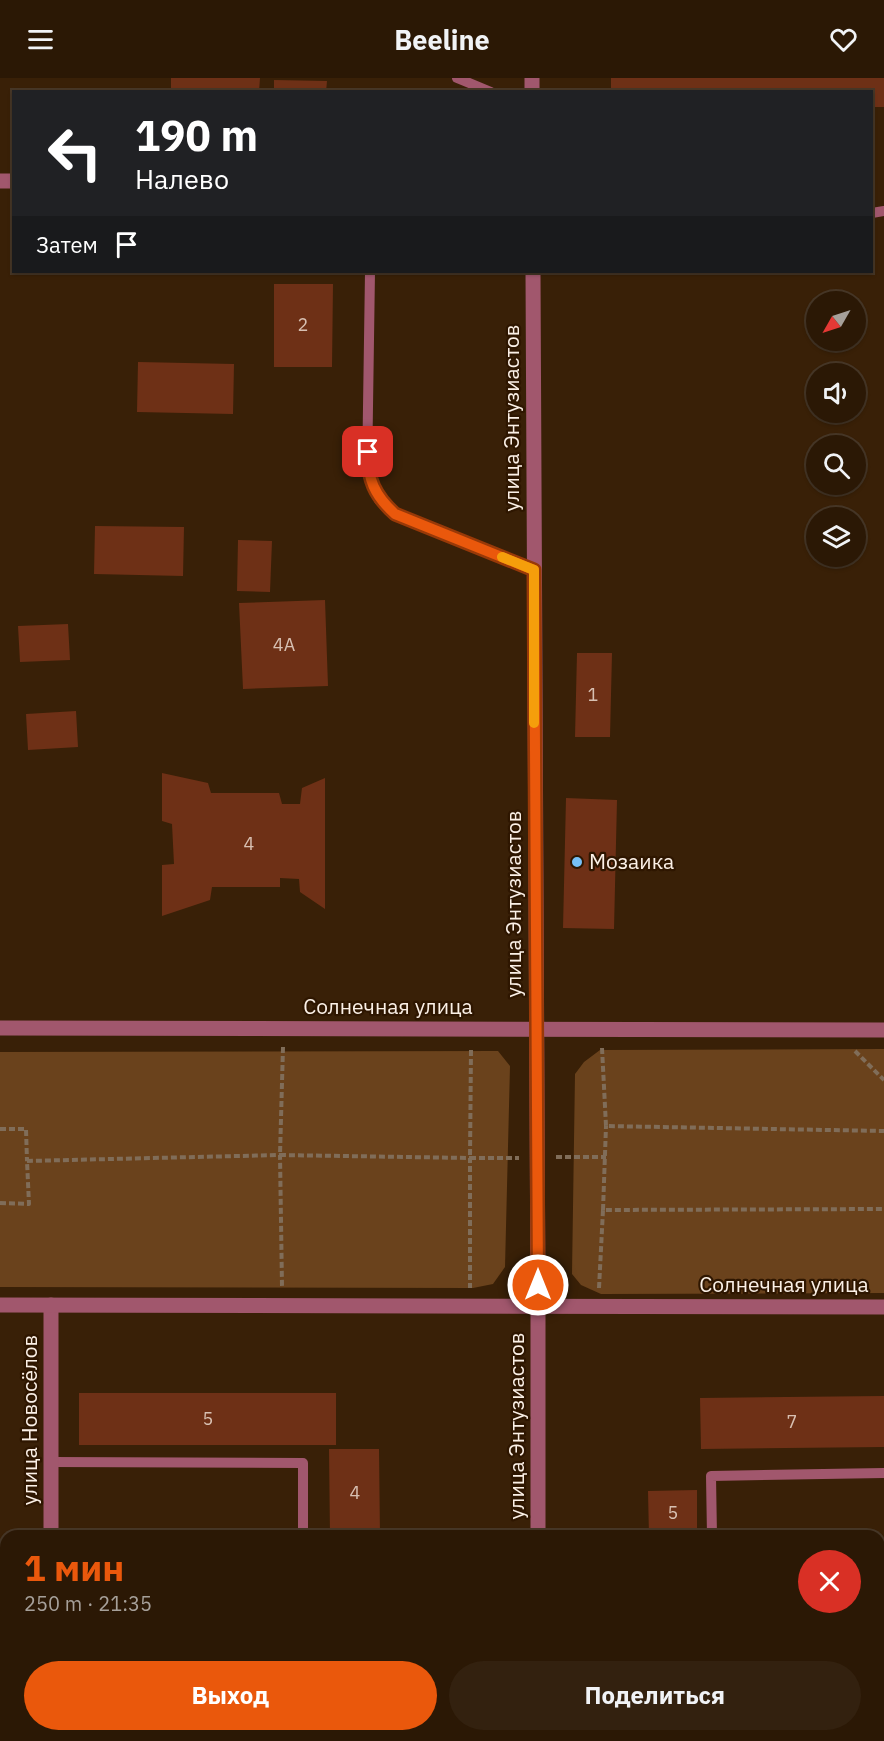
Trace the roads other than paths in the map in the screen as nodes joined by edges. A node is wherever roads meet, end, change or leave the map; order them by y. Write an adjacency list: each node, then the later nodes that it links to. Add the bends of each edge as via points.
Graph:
1 (457, 78): 2 (lane)
2 (486, 90)
3 (370, 273): 5 (lane, via 368,474 380,500 395,514)
4 (532, 273): 5 (street, улица Энтузиастов)
5 (534, 570): 7 (street, улица Энтузиастов)
6 (0, 1028): 7 (street, Солнечная улица)
7 (535, 1029): 8 (street, Солнечная улица); 11 (street, улица Энтузиастов)
8 (884, 1030)
9 (0, 1305): 10 (street, Солнечная улица)
10 (51, 1305): 11 (street, Солнечная улица); 13 (street, улица Новосёлов)
11 (538, 1306): 12 (street, Солнечная улица); 17 (street, улица Энтузиастов)
12 (884, 1307)
13 (51, 1462): 15 (street, улица Новосёлов); 16 (lane, via 303,1463)
14 (884, 1473): 18 (lane, via 711,1476)
15 (51, 1530)
16 (303, 1530)
17 (538, 1530)
18 (712, 1530)

